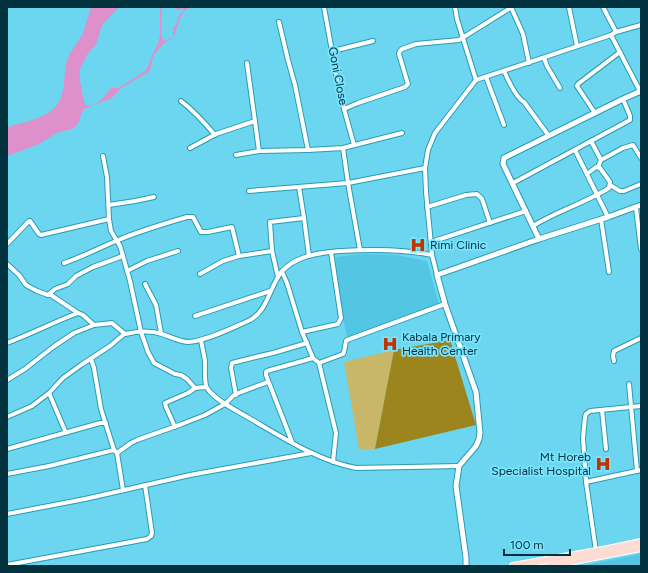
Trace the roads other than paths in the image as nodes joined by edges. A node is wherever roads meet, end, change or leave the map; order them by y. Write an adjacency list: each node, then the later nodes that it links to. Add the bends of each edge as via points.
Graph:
1 (324, 7): 13 (street, Goni Close)
2 (455, 7): 10 (street)
3 (512, 7): 10 (street); 17 (street, via 523,34)
4 (569, 7): 12 (street)
5 (602, 7): 8 (street)
6 (279, 22): 36 (street)
7 (641, 24): 8 (street)
8 (616, 32): 9 (street)
9 (611, 35): 12 (street); 14 (street)
10 (462, 37): 20 (street); 25 (street, via 456,41 416,44 400,51 408,84)
11 (373, 41): 13 (street)
12 (577, 46): 15 (street)
13 (333, 51): 25 (street, Goni Close)
14 (620, 52): 22 (street); 26 (street, via 577,86)
15 (544, 58): 17 (street); 21 (street)
16 (247, 63): 27 (street)
17 (529, 63): 18 (street)
18 (504, 71): 19 (street); 31 (street, via 521,101)
19 (486, 78): 20 (street); 28 (street)
20 (476, 80): 44 (street, via 435,133 428,150)
21 (560, 88)
22 (641, 92): 23 (street)
23 (622, 99): 26 (street); 32 (street, via 630,120)
24 (181, 101): 30 (street, via 197,114)
25 (344, 109): 33 (street, Goni Close)
26 (595, 113): 31 (street)
27 (255, 121): 30 (street); 38 (street)
28 (504, 125)
29 (402, 133): 33 (street)
30 (215, 135): 34 (street)
31 (549, 136): 47 (street, via 504,158 503,164)
32 (591, 142): 37 (street); 42 (street)
33 (354, 145): 35 (street)
34 (190, 148)
35 (343, 148): 36 (street); 46 (street)
36 (308, 150): 38 (street)
37 (575, 150): 45 (street); 47 (street)
38 (260, 151): 39 (street)
39 (236, 155)
40 (103, 156): 54 (street)
41 (641, 158): 42 (street, via 633,144)
42 (601, 160): 43 (street)
43 (598, 167): 45 (street); 49 (street)
44 (425, 168): 46 (street); 55 (street)
45 (587, 174): 52 (street)
46 (348, 183): 50 (street); 69 (street)
47 (513, 183): 57 (street)
48 (641, 184): 49 (street, via 624,191)
49 (610, 185): 52 (street)
50 (299, 187): 51 (street); 59 (street)
51 (249, 191)
52 (597, 195): 58 (street); 63 (street)
53 (154, 197): 54 (street)
54 (108, 205): 60 (street)
55 (428, 206): 62 (street, via 477,194 482,199); 66 (street)
56 (638, 206): 58 (street); 68 (street)
57 (526, 211): 62 (street); 63 (street)
58 (608, 217): 61 (street)
59 (304, 218): 71 (street, via 270,222); 76 (street)
60 (109, 219): 65 (street, via 111,231); 67 (street, via 41,236 29,221)
61 (601, 219): 64 (street); 81 (street)
62 (490, 223): 66 (street)
63 (533, 226): 64 (street)
64 (539, 239): 83 (street)
65 (117, 241): 74 (street); 75 (street, via 151,228 193,217 201,232 232,227); 77 (street)
66 (431, 242): 73 (street)
67 (7, 244)
68 (641, 249)
69 (360, 250): 72 (street); 73 (street, via 395,250)
70 (178, 251): 79 (street, via 147,261)
71 (272, 251): 75 (street); 84 (street)
72 (331, 252): 76 (street); 93 (street, via 341,318 338,324)
73 (432, 255): 83 (street)
74 (123, 256): 79 (street); 87 (street, via 93,267)
75 (239, 256): 82 (street)
76 (309, 256): 80 (street, via 295,261)
77 (64, 263)
78 (7, 264): 87 (street, via 26,285)
79 (127, 271): 92 (street)
80 (282, 272): 84 (street); 93 (street)
81 (609, 272)
82 (200, 274)
83 (437, 275): 88 (street)
84 (278, 276): 86 (street)
85 (145, 284): 94 (street, via 156,305)
86 (270, 291): 90 (street); 97 (street, via 266,304 253,318)
87 (48, 295): 89 (street, via 51,294)
88 (445, 304): 103 (street, via 348,340 343,354); 125 (street, via 476,392 480,433 476,446)
89 (78, 313): 91 (street); 98 (street)
90 (195, 316)
91 (94, 325): 95 (street, via 112,323); 104 (street, via 74,333)
92 (141, 332): 94 (street); 95 (street); 108 (street, via 154,363 181,375)
93 (302, 332): 99 (street)
94 (161, 333): 97 (street, via 182,341)
95 (126, 334): 101 (street)
96 (641, 338): 102 (street, via 614,351)
97 (201, 340): 107 (street)
98 (7, 343)
99 (307, 343): 100 (street); 110 (street, via 232,364)
100 (313, 358): 103 (street); 105 (street, via 267,371)
101 (91, 359): 109 (street, via 63,378); 116 (street)
102 (614, 361)
103 (319, 363): 124 (street, via 336,433)
104 (7, 380)
105 (268, 382): 110 (street); 119 (street)
106 (629, 384): 113 (street)
107 (206, 387): 108 (street); 111 (street)
108 (195, 388): 117 (street, via 165,403)
109 (49, 393): 115 (street, via 32,406); 118 (street)
110 (236, 394): 111 (street)
111 (225, 404): 117 (street); 119 (street)
112 (641, 406): 113 (street)
113 (631, 407): 114 (street); 126 (street)
114 (602, 410): 121 (street); 128 (street, via 590,411 585,417 583,438)
115 (7, 417)
116 (106, 423): 118 (street); 122 (street)
117 (175, 427): 122 (street, via 137,440)
118 (66, 433): 120 (street)
119 (292, 442): 123 (street)
120 (7, 449)
121 (606, 449)
122 (115, 451): 127 (street); 130 (street)
123 (312, 452): 124 (street); 129 (street)
124 (333, 462): 125 (street, via 356,468)
125 (460, 466): 135 (street, via 456,486)
126 (639, 471): 128 (street)
127 (7, 474)
128 (586, 482): 134 (street)
129 (145, 485): 130 (street); 136 (street, via 152,533 148,539)
130 (123, 490): 131 (street)
131 (7, 514)
132 (641, 542): 134 (main road)
133 (641, 548): 140 (main road)
134 (596, 551): 139 (main road)
135 (466, 558): 137 (street); 138 (street)
136 (7, 564)
137 (466, 566)
138 (470, 566)
139 (513, 566)
140 (549, 566)

